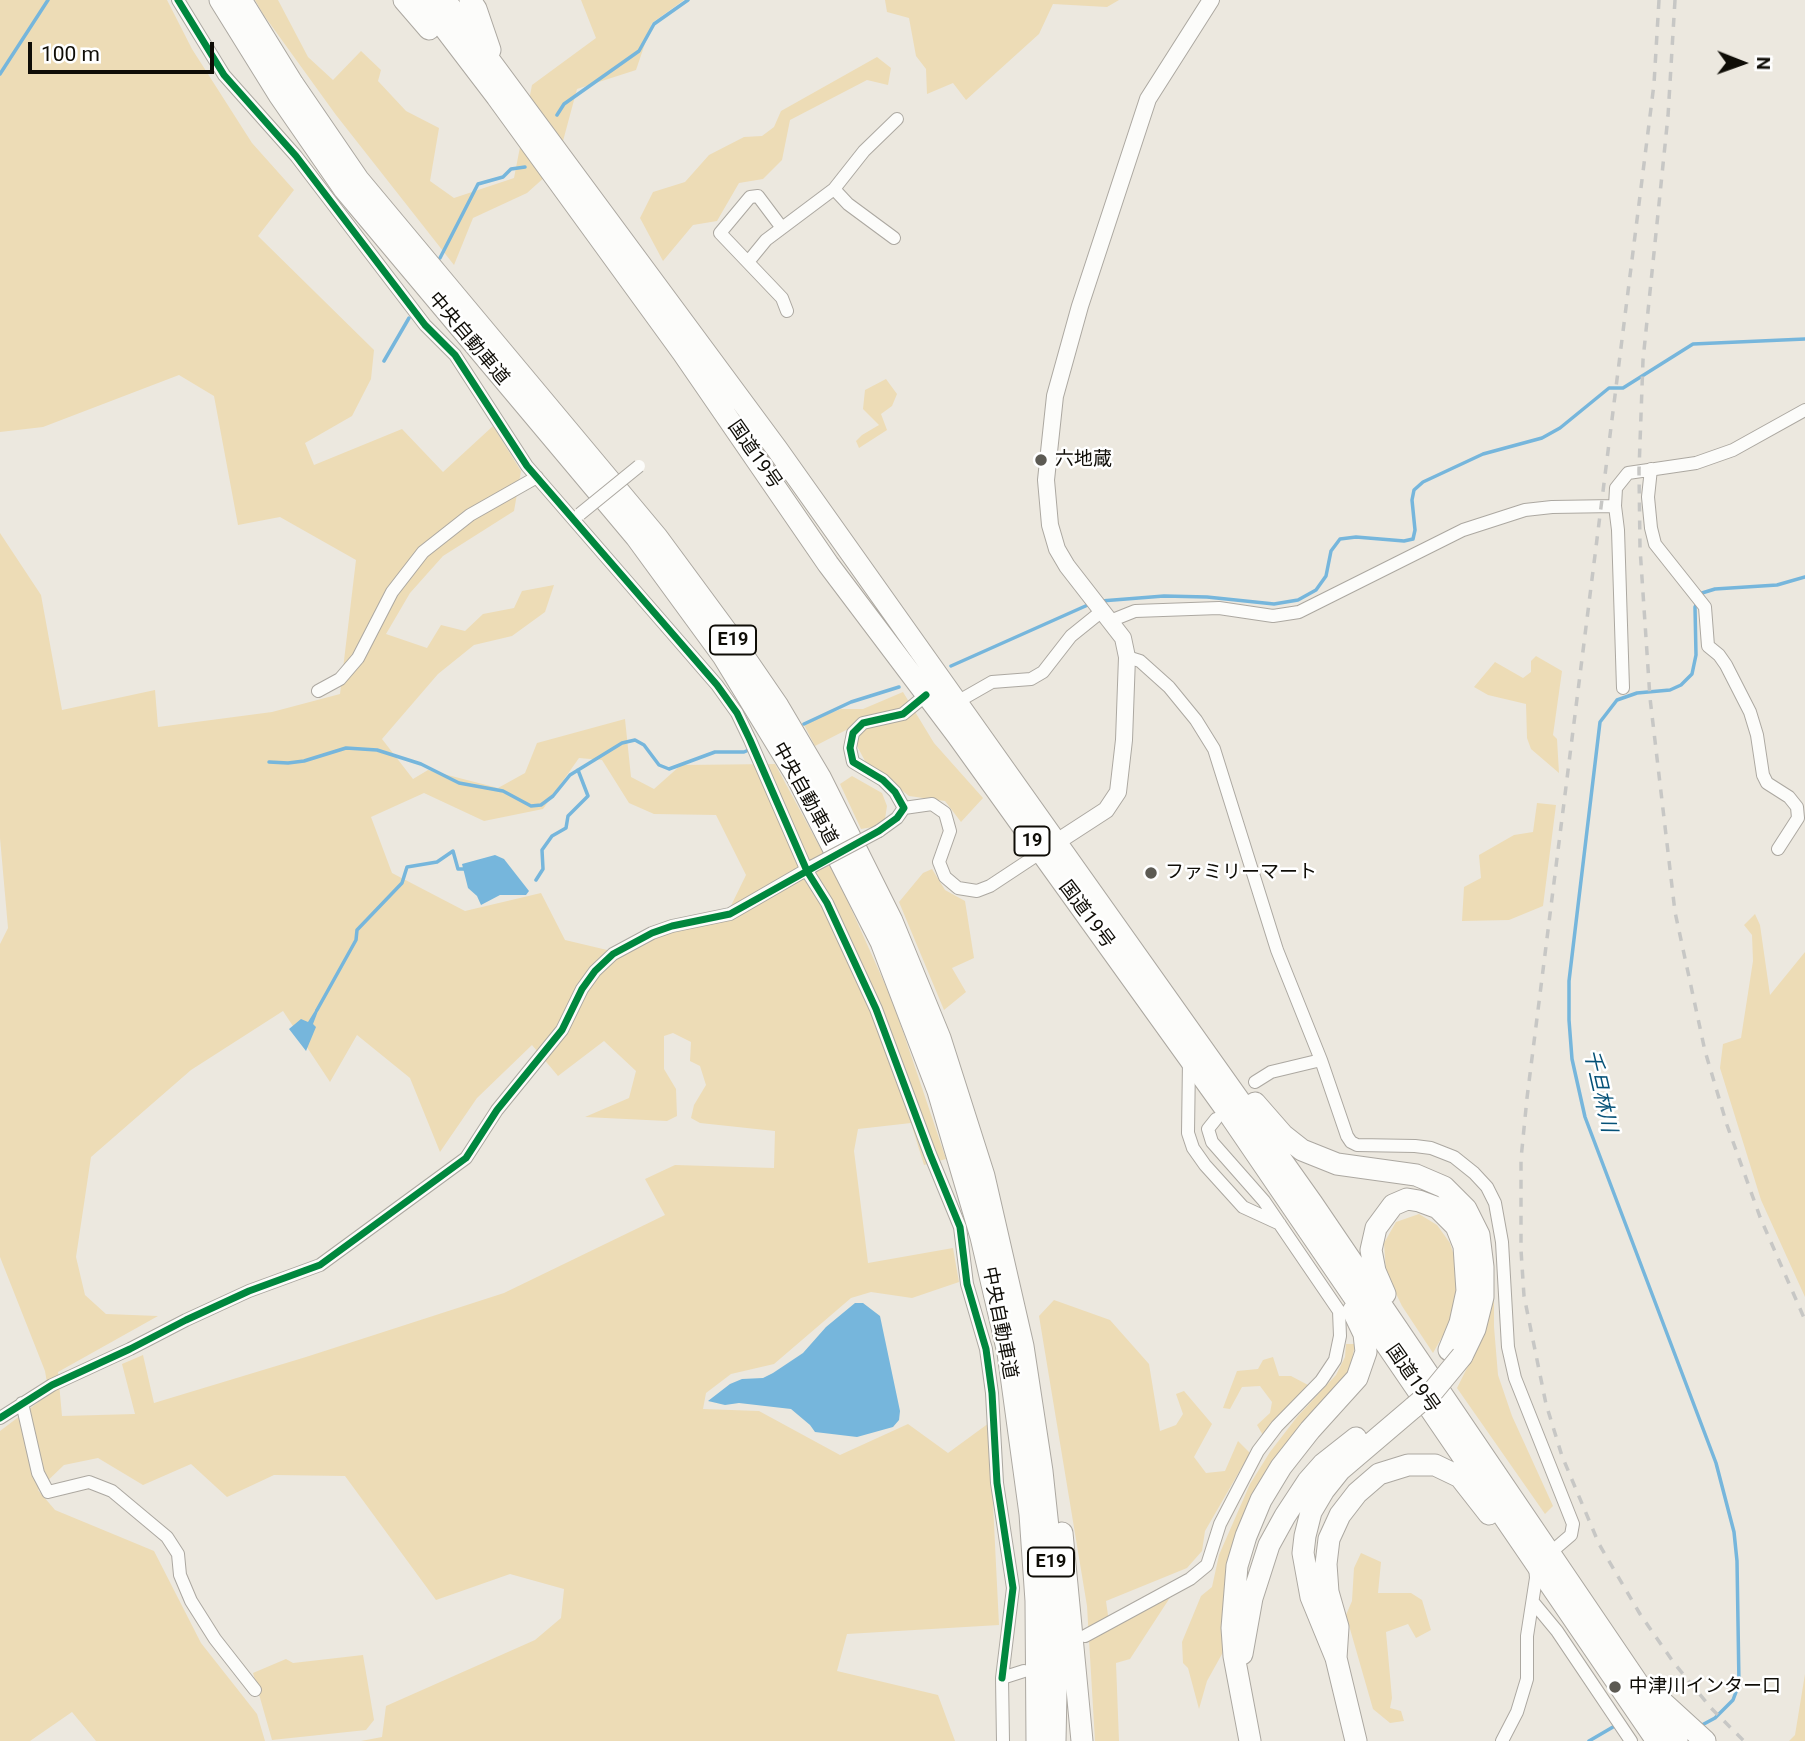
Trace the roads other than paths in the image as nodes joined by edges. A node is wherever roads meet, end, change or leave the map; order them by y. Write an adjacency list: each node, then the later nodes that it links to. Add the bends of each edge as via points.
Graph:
1 (178, 0): 20 (street, via 224,75 296,156 425,325 454,355)
2 (220, 0): 56 (highway, 中央自動車道 / E19, via 344,189 636,537 723,656 797,777 881,942 939,1091 978,1225 1005,1341 1030,1514)
3 (241, 0): 40 (highway, 中央自動車道 / E19, via 358,178 657,537 778,706 820,777 917,978 952,1073 984,1176)
4 (404, 0): 10 (highway)
5 (423, 0): 10 (highway, 国道19号 / 19)
6 (445, 0): 9 (highway, 国道19号 / 19)
7 (470, 0): 9 (highway)
8 (1211, 0): 23 (street, via 1148,99 1055,396 1046,480 1050,525 1067,566)
9 (495, 67): 28 (highway, 国道19号 / 19, via 712,359)
10 (497, 97): 27 (highway, 国道19号 / 19)
11 (897, 119): 12 (street)
12 (834, 189): 13 (street); 14 (street)
13 (782, 228): 15 (street); 15 (street, via 758,197 750,197 720,233)
14 (894, 238)
15 (748, 262): 16 (street, via 782,298)
16 (787, 311)
17 (1805, 410): 19 (street, via 1733,450 1696,463)
18 (639, 466): 22 (street, bridge)
19 (1651, 470): 21 (street, via 1628,473 1616,488); 31 (street, via 1647,497 1655,544 1705,607 1708,646 1726,665 1750,712 1767,783 1797,807 1798,818)
20 (537, 477): 22 (street); 26 (street, via 470,515 423,552 392,592 358,658 340,679)
21 (1615, 506): 23 (street, via 1525,510 1463,530 1299,612 1273,616 1219,608); 25 (street)
22 (576, 517): 32 (street, via 737,713)
23 (1104, 614): 24 (street, via 1123,638); 28 (street, via 1071,636 1043,672 1031,679 992,682)
24 (1127, 657): 30 (street, via 1118,792 1107,810); 35 (street, via 1140,661 1169,687 1214,749 1277,950)
25 (1623, 688)
26 (318, 691)
27 (926, 695): 29 (street, via 903,714 863,723 853,733 850,748 853,762 883,780); 30 (highway, 国道19号 / 19)
28 (957, 702): 30 (highway, 国道19号 / 19)
29 (904, 808): 30 (street, via 932,804 945,813 950,831 939,862 945,877 958,888 977,891 990,886); 32 (street, bridge, via 880,831)
30 (1048, 848): 33 (highway, 国道19号 / 19); 34 (highway, 国道19号 / 19)
31 (1778, 849)
32 (811, 868): 42 (street, via 730,914 672,926 612,954 582,989 562,1030 497,1110 466,1158 320,1265 224,1302); 51 (street, via 876,1009 960,1227 967,1284 986,1349 997,1483 1013,1588)
33 (1149, 976): 39 (highway, via 1197,1025 1236,1082 1302,1150 1337,1164 1416,1175 1444,1187 1466,1209 1479,1235 1483,1297 1475,1329); 44 (highway, 国道19号 / 19, via 1312,1203)
34 (1189, 1057): 37 (highway, 国道19号 / 19); 38 (street, via 1188,1133 1193,1148 1243,1207)
35 (1321, 1060): 36 (street, via 1271,1072); 45 (street, via 1351,1142 1443,1152 1474,1173 1495,1203 1515,1378 1573,1524 1571,1535)
36 (1255, 1082)
37 (1222, 1115): 38 (street, via 1208,1129 1212,1142); 45 (highway, 国道19号 / 19); 52 (highway, via 1356,1315 1366,1352 1357,1378 1281,1467 1246,1536 1237,1566 1232,1628)
38 (1280, 1224): 47 (street, via 1339,1311 1335,1360 1258,1451 1220,1524 1207,1565)
39 (1455, 1353): 41 (highway, via 1434,1371); 44 (highway, via 1467,1291 1464,1246 1456,1226 1438,1208 1407,1199 1393,1205 1376,1228 1371,1250 1375,1271 1394,1310 1490,1452)
40 (1031, 1384): 57 (highway, 中央自動車道 / E19, via 1050,1546); 58 (highway, via 1055,1473)
41 (1411, 1402): 48 (highway, via 1340,1470 1311,1513 1304,1545 1305,1574); 52 (highway, via 1323,1464 1285,1516 1269,1545 1252,1598)
42 (22, 1403): 43 (street); 53 (street, via 38,1473 48,1492 89,1482 112,1491 167,1537 178,1555 180,1575 191,1601)
43 (0, 1418)
44 (1515, 1503): 45 (highway, 国道19号 / 19)
45 (1540, 1565): 46 (street); 48 (highway, via 1460,1477 1435,1465 1408,1465 1380,1474 1357,1493 1329,1539 1326,1574 1338,1627); 49 (highway, 国道19号 / 19); 54 (highway, via 1552,1601 1567,1609)
46 (1533, 1602): 61 (street, via 1527,1679); 62 (street)
47 (1085, 1636)
48 (1336, 1658): 60 (highway)
49 (1627, 1670): 65 (highway, 国道19号 / 19); 66 (highway, via 1641,1678)
50 (1024, 1671): 51 (street)
51 (1002, 1678): 55 (street)
52 (1240, 1687): 59 (highway)
53 (255, 1690)
54 (1625, 1694): 63 (street, via 1626,1707); 64 (highway)
55 (1003, 1741)
56 (1037, 1741)
57 (1055, 1741)
58 (1082, 1741)
59 (1250, 1741)
60 (1356, 1741)
61 (1502, 1741)
62 (1631, 1741)
63 (1646, 1741)
64 (1657, 1741)
65 (1677, 1741)
66 (1705, 1741)

